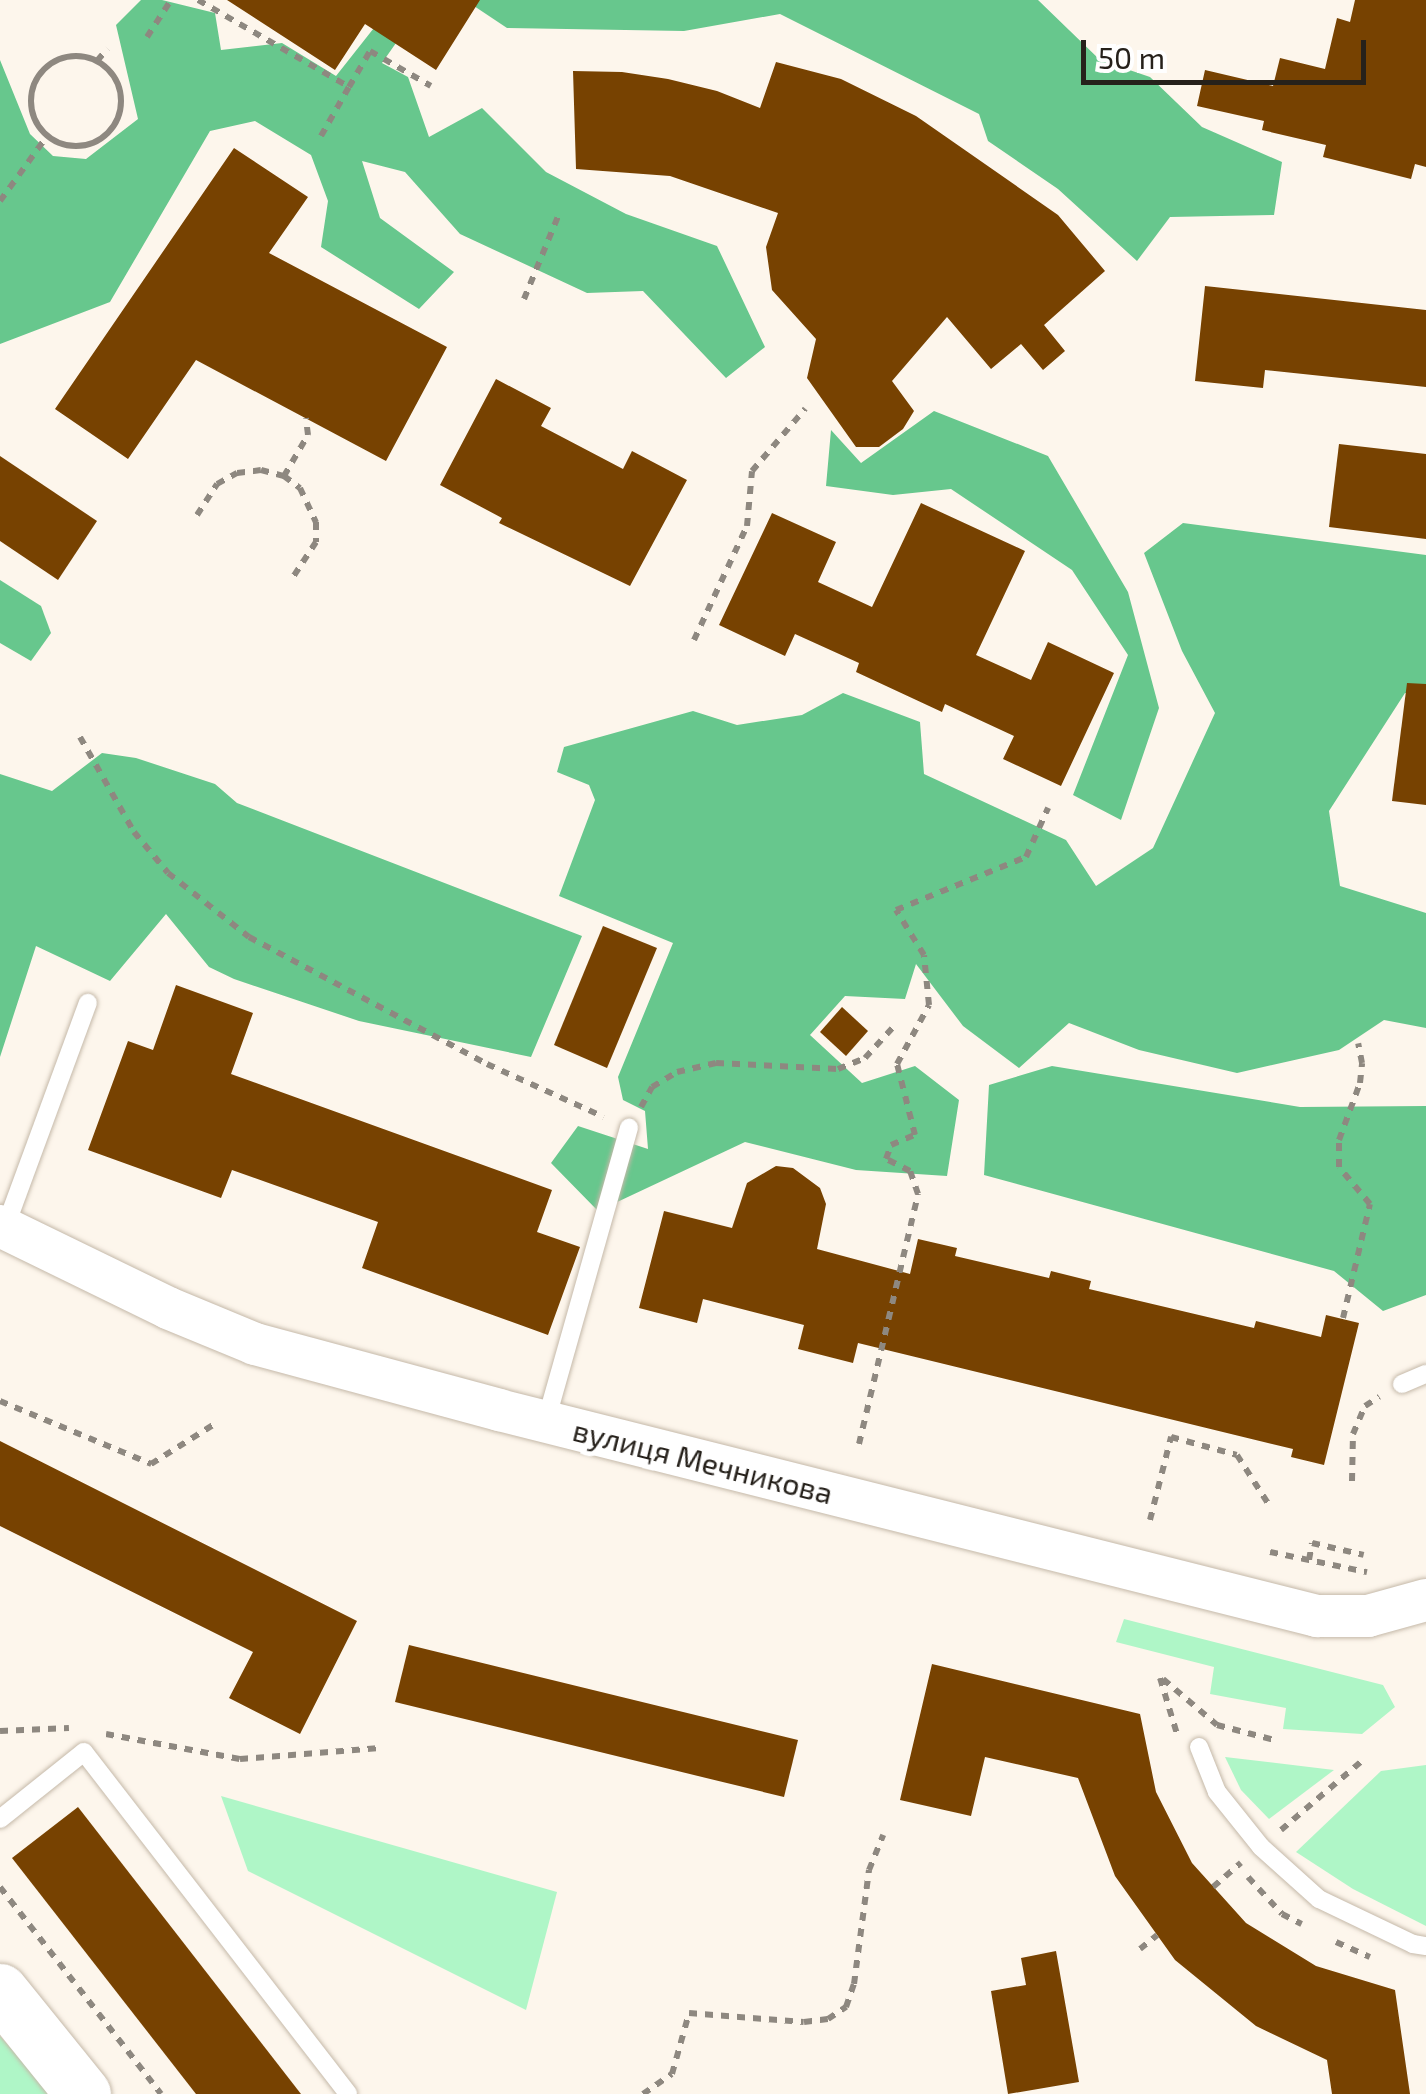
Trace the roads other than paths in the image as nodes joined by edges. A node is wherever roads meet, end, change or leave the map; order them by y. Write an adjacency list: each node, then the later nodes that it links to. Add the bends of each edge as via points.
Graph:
1 (88, 1003): 3 (lane)
2 (629, 1128): 6 (lane)
3 (2, 1227): 6 (street, вулиця Мечникова, via 254,1344)
4 (1426, 1374): 5 (lane)
5 (1402, 1384)
6 (546, 1422): 7 (street, вулиця Мечникова, via 1317,1616 1368,1616)
7 (1426, 1600)
8 (1198, 1747): 10 (lane, via 1217,1792 1261,1847 1319,1899)
9 (0, 1819): 13 (lane, via 84,1752)
10 (1426, 1946)
11 (0, 1991): 12 (main road)
12 (83, 2094)
13 (348, 2094)

